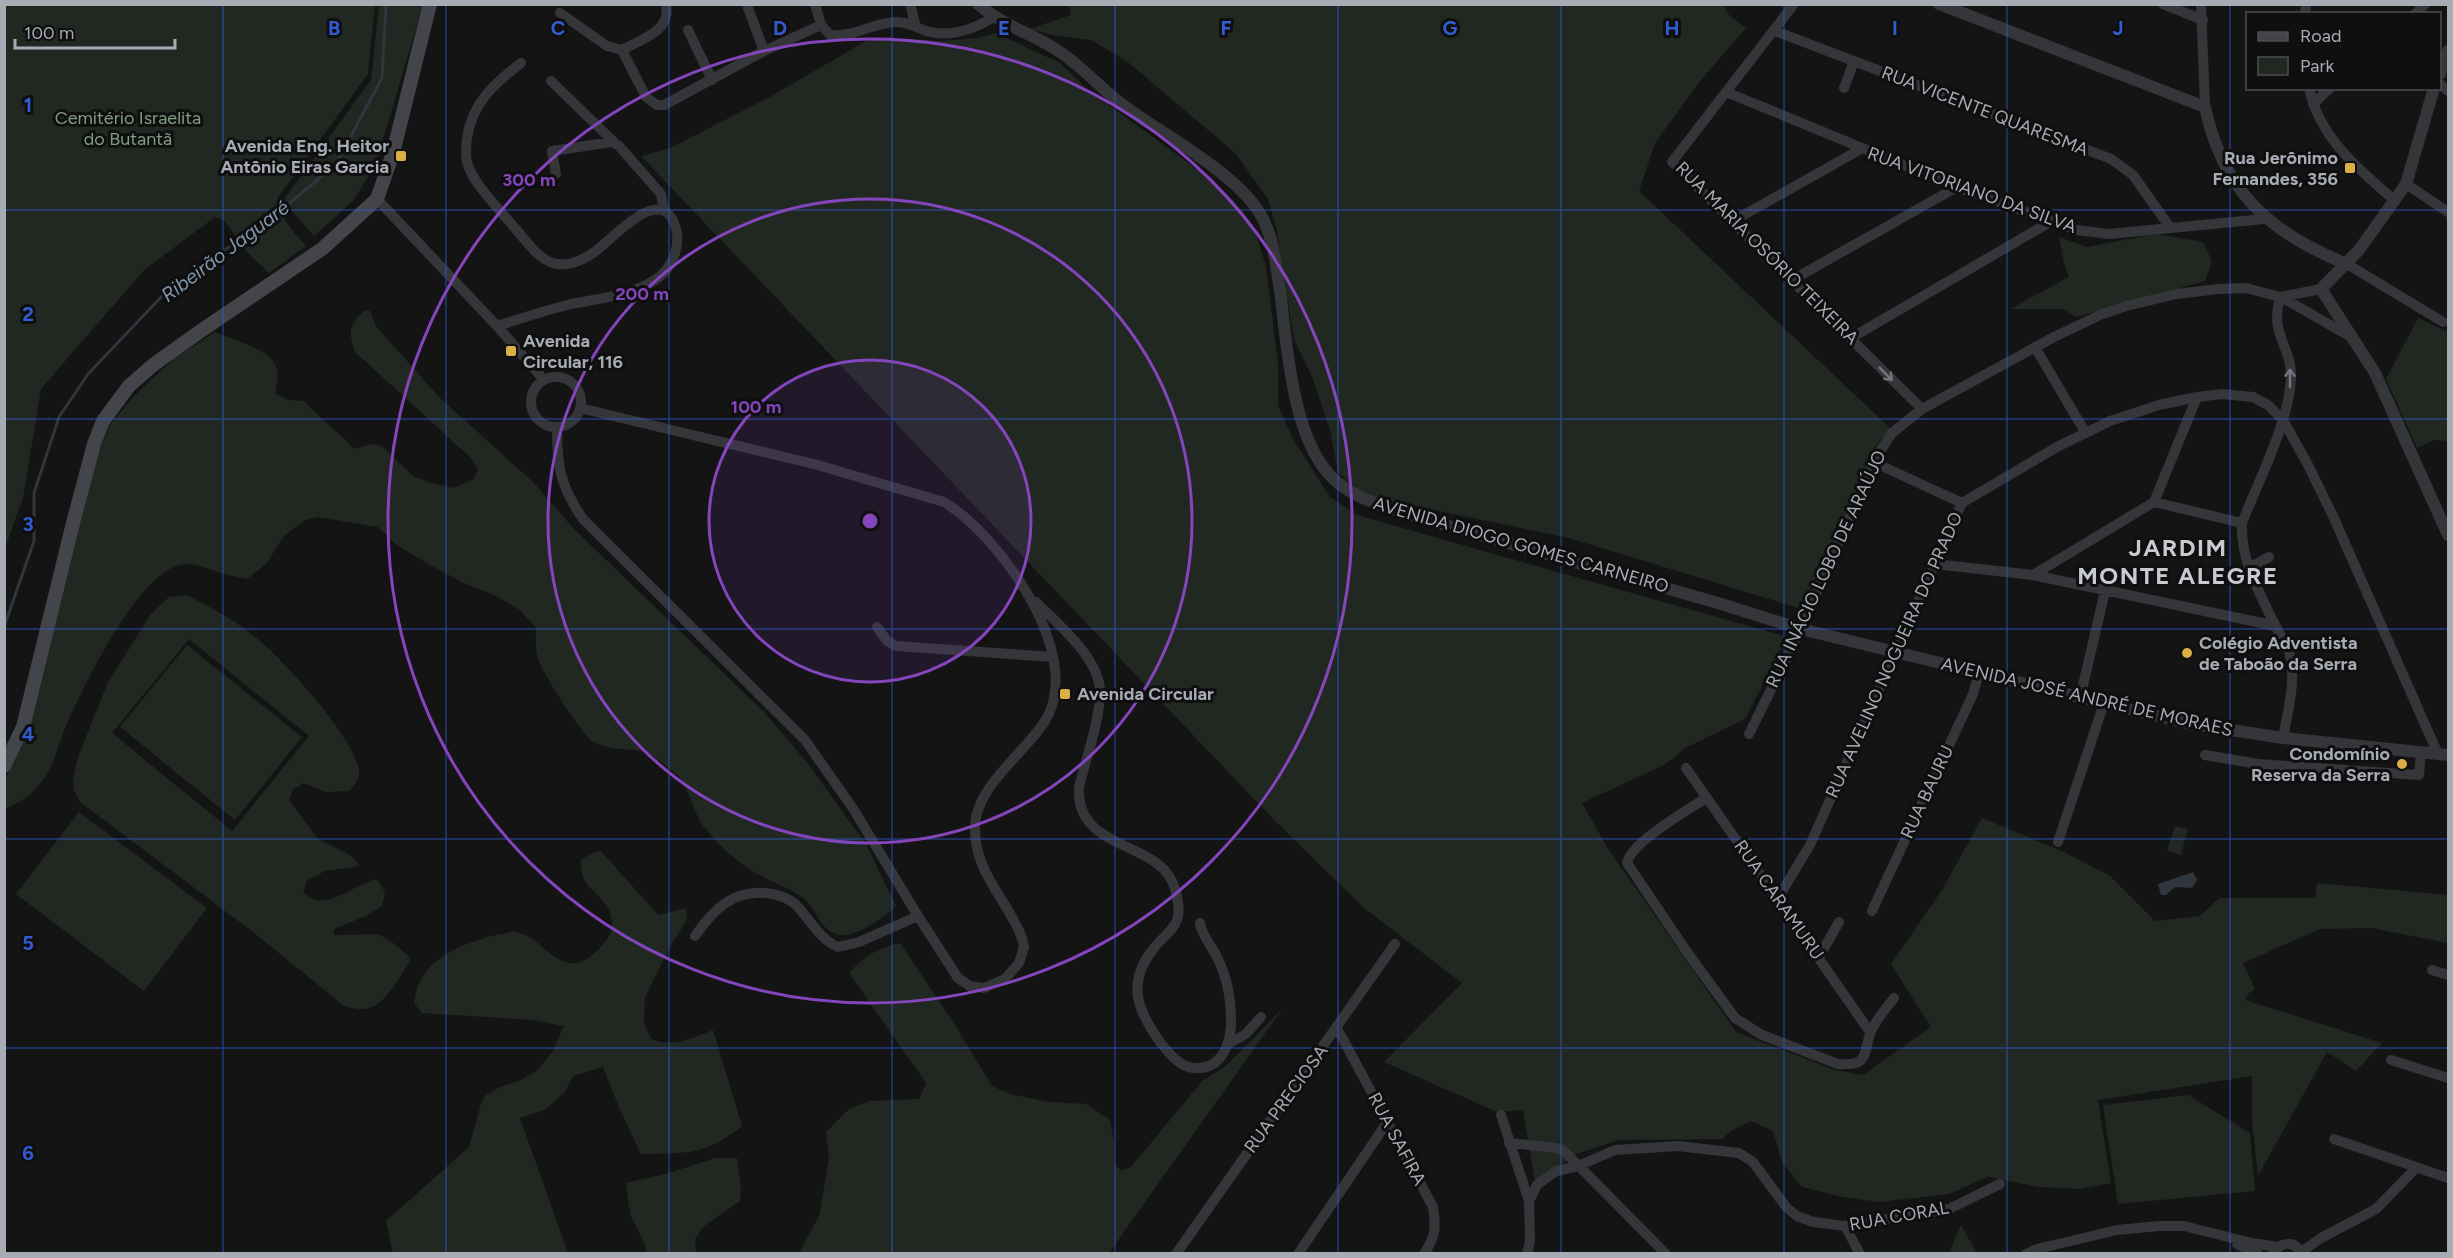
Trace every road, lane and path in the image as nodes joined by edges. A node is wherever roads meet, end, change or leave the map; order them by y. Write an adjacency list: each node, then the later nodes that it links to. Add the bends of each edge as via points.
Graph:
1 (430, 4): 38 (main road, via 393,153)
2 (666, 4): 18 (street, via 663,26)
3 (815, 4): 14 (street)
4 (910, 4): 15 (street)
5 (978, 4): 12 (street, AVENIDA DIOGO GOMES CARNEIRO)
6 (1794, 4): 17 (street, RUA MARIA OSÓRIO TEIXEIRA)
7 (1940, 4): 32 (street)
8 (2163, 4): 13 (street)
9 (2202, 6): 13 (street)
10 (748, 8): 19 (street)
11 (560, 13): 18 (street, via 607,46)
12 (994, 17): 15 (street, via 979,26 948,33); 76 (street, AVENIDA DIOGO GOMES CARNEIRO, via 1069,58 1123,104 1219,172 1252,202 1274,248 1298,411 1315,452 1336,481 1363,498 1403,513)
13 (2203, 20): 32 (street)
14 (821, 25): 15 (street, via 830,35 845,36 881,24 897,22); 19 (street)
15 (916, 27)
16 (687, 30): 24 (street)
17 (1775, 31): 21 (street, RUA VICENTE QUARESMA); 30 (street, RUA MARIA OSÓRIO TEIXEIRA)
18 (622, 50): 24 (street, via 646,97 657,105)
19 (764, 51): 24 (street)
20 (2448, 51): 23 (street)
21 (1854, 61): 26 (street); 45 (street, RUA VICENTE QUARESMA, via 2111,159 2133,175)
22 (521, 63): 40 (street, via 492,86 478,104 469,124 468,165 538,254 559,264 578,262 642,213 652,209)
23 (2441, 69)
24 (712, 80)
25 (551, 81): 33 (street)
26 (1844, 88)
27 (2310, 90): 31 (street)
28 (2328, 90): 31 (street)
29 (2433, 90): 36 (street)
30 (1726, 92): 34 (street, RUA VITORIANO DA SILVA); 43 (street, RUA MARIA OSÓRIO TEIXEIRA, via 1672,162)
31 (2313, 104): 39 (street, via 2319,121 2338,147)
32 (2205, 107): 42 (street, via 2227,169)
33 (616, 144): 35 (street, via 552,151); 40 (street, via 661,194)
34 (1861, 149): 37 (street, RUA VITORIANO DA SILVA); 43 (street)
35 (556, 174)
36 (2406, 184): 39 (street); 41 (street)
37 (1957, 187): 44 (street, RUA VITORIANO DA SILVA); 47 (street)
38 (377, 199): 52 (street); 87 (main road, via 322,249 153,365 129,386 103,421 74,519 23,727)
39 (2395, 201): 46 (street)
40 (664, 211): 52 (street, via 676,227 677,241 668,267 654,281)
41 (2448, 212)
42 (2265, 219): 45 (street, RUA VITORIANO DA SILVA); 46 (street)
43 (1733, 221): 47 (street, RUA MARIA OSÓRIO TEIXEIRA)
44 (2050, 222): 45 (street, RUA VITORIANO DA SILVA, via 2109,234); 54 (street)
45 (2169, 226)
46 (2347, 264): 48 (street); 51 (street)
47 (1792, 280): 54 (street, RUA MARIA OSÓRIO TEIXEIRA)
48 (2322, 289): 49 (street, RUA INÁCIO LOBO DE ARAÚJO); 50 (street, via 2312,298); 53 (street)
49 (2280, 297): 50 (street); 55 (street, RUA INÁCIO LOBO DE ARAÚJO, via 2246,288 2177,294 2100,315); 60 (street, one-way to 49, via 2291,374 2276,317)
50 (2294, 303): 53 (street)
51 (2443, 322)
52 (498, 326): 56 (street)
53 (2351, 337): 67 (street, via 2375,373)
54 (1851, 338): 59 (street, RUA MARIA OSÓRIO TEIXEIRA, one-way to 59)
55 (2035, 347): 59 (street, RUA INÁCIO LOBO DE ARAÚJO); 62 (street)
56 (544, 380): 58 (street, via 568,380 579,392); 61 (street, via 533,393 532,409 542,423)
57 (2197, 397): 60 (street, RUA AVELINO NOGUEIRA DO PRADO, via 2253,397); 62 (street, RUA AVELINO NOGUEIRA DO PRADO, via 2134,412); 64 (street)
58 (580, 408): 61 (street, via 572,421); 73 (street, via 814,464 944,502 976,526)
59 (1922, 410): 63 (street, RUA INÁCIO LOBO DE ARAÚJO, via 1892,433)
60 (2283, 420): 66 (street); 85 (street, via 2333,516)
61 (557, 427): 93 (street, via 560,475 569,499 583,519 805,740 854,810)
62 (2085, 432): 65 (street, RUA AVELINO NOGUEIRA DO PRADO)
63 (1873, 462): 65 (street); 76 (street, RUA INÁCIO LOBO DE ARAÚJO)
64 (2154, 502): 66 (street); 71 (street)
65 (1962, 503): 69 (street, RUA AVELINO NOGUEIRA DO PRADO)
66 (2242, 523): 70 (street)
67 (2448, 535)
68 (2269, 557): 70 (street)
69 (1935, 564): 71 (street); 77 (street, RUA AVELINO NOGUEIRA DO PRADO)
70 (2250, 568): 74 (street)
71 (2033, 575): 72 (street)
72 (2105, 591): 74 (street); 80 (street)
73 (1031, 597): 78 (street); 105 (street, via 1077,643 1094,670 1100,689 1079,787 1081,810 1095,829 1145,856 1175,886 1179,909 1176,924 1143,965 1137,982 1140,1009 1162,1045 1186,1066 1210,1065 1220,1059)
74 (2276, 626): 83 (street, via 2289,649 2292,667)
75 (877, 627): 78 (street, via 896,646)
76 (1801, 629): 77 (street, AVENIDA JOSÉ ANDRÉ DE MORAES); 82 (street, RUA INÁCIO LOBO DE ARAÚJO)
77 (1894, 652): 79 (street, AVENIDA JOSÉ ANDRÉ DE MORAES); 91 (street, RUA AVELINO NOGUEIRA DO PRADO, via 1810,845)
78 (1052, 657): 93 (street, via 1055,695 1051,710 985,795 975,825 980,861 1022,938 1024,947 1019,963 994,985 978,988 963,983)
79 (1979, 673): 80 (street, AVENIDA JOSÉ ANDRÉ DE MORAES); 92 (street, RUA BAURU)
80 (2080, 698): 81 (street, AVENIDA JOSÉ ANDRÉ DE MORAES)
81 (2104, 703): 83 (street, AVENIDA JOSÉ ANDRÉ DE MORAES, via 2186,723); 90 (street)
82 (1749, 734)
83 (2283, 738): 84 (street, AVENIDA JOSÉ ANDRÉ DE MORAES)
84 (2421, 752): 85 (street, AVENIDA JOSÉ ANDRÉ DE MORAES); 86 (street, via 2420,775 2259,764)
85 (2443, 754)
86 (2205, 755)
87 (4, 766)
88 (1686, 768): 89 (street, RUA CARAMURU)
89 (1706, 798): 91 (street, RUA CARAMURU); 104 (street, via 1642,843 1627,863 1713,988 1735,1018 1747,1026 1838,1064 1850,1065 1862,1059)
90 (2058, 842)
91 (1778, 898): 98 (street, RUA CARAMURU)
92 (1872, 911)
93 (918, 916): 96 (street, via 838,947 820,935 794,903 775,894 756,892 741,894 720,905)
94 (1839, 922): 98 (street)
95 (1200, 923): 105 (street, via 1226,977 1231,1002)
96 (695, 936)
97 (1395, 944): 103 (street, RUA PRECIOSA)
98 (1819, 957): 104 (street, RUA CARAMURU)
99 (2432, 970): 100 (street)
100 (2448, 975)
101 (1894, 998): 104 (street)
102 (1261, 1017): 105 (street, via 1246,1034)
103 (1337, 1028): 109 (street, RUA SAFIRA); 121 (street, RUA PRECIOSA)
104 (1870, 1032)
105 (1228, 1044)
106 (2391, 1060): 107 (street)
107 (2448, 1078)
108 (1501, 1115): 111 (street)
109 (1388, 1121): 122 (street); 123 (street, RUA SAFIRA, via 1433,1207 1436,1228)
110 (2334, 1139): 113 (street)
111 (1509, 1143): 112 (street, via 1556,1148); 116 (street)
112 (1578, 1166): 116 (street, RUA CORAL, via 1542,1179); 117 (street, RUA CORAL, via 1615,1150 1646,1146 1739,1153 1753,1162 1797,1216); 125 (street)
113 (2416, 1168): 114 (street); 120 (street, via 2376,1209)
114 (2448, 1178)
115 (2000, 1184): 117 (street, RUA CORAL, via 1949,1209)
116 (1529, 1201): 124 (street)
117 (1845, 1226): 126 (street)
118 (2215, 1234): 119 (street); 127 (street, via 2184,1226 2134,1228); 128 (street)
119 (2275, 1250): 120 (street, via 2286,1243)
120 (2299, 1250)
121 (1176, 1254)
122 (1298, 1254)
123 (1424, 1254)
124 (1527, 1254)
125 (1665, 1254)
126 (1860, 1254)
127 (2026, 1254)
128 (2258, 1254)

